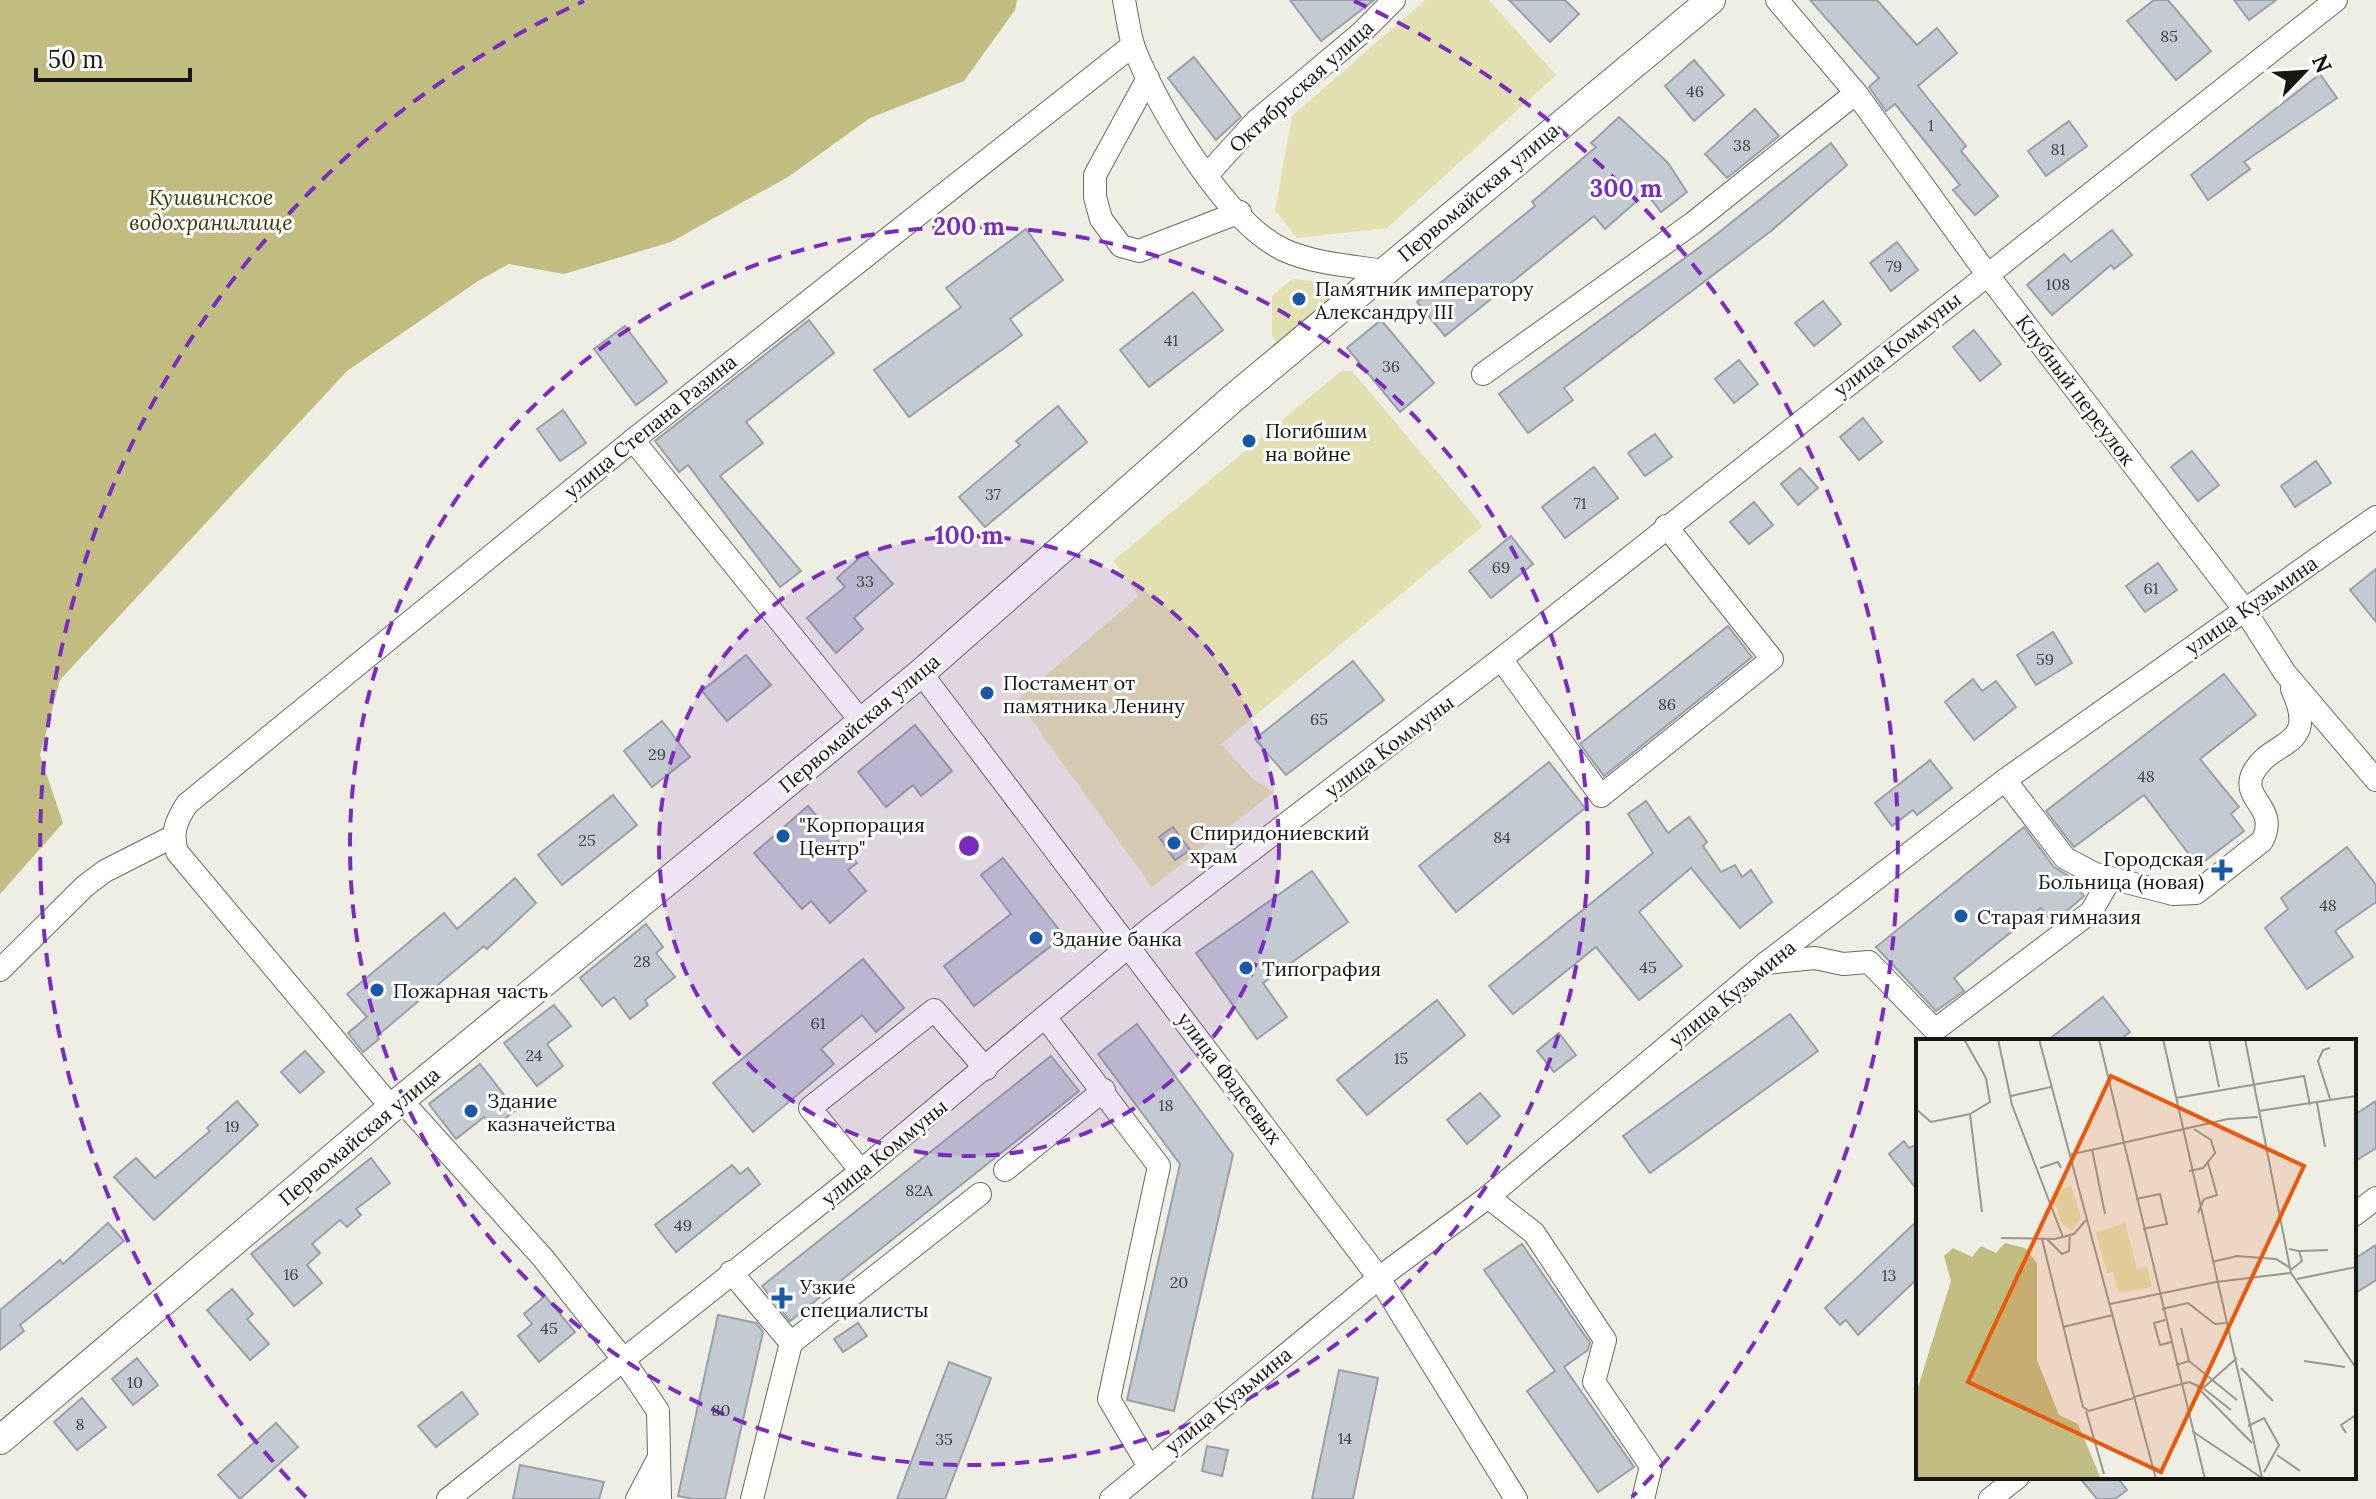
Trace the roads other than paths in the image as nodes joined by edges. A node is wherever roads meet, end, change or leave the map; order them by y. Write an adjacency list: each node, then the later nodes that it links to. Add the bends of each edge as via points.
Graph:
1 (1124, 0): 6 (street)
2 (1394, 0): 9 (street, Октябрьская улица, via 1256,121)
3 (1711, 0): 11 (main road, Первомайская улица)
4 (1777, 0): 8 (street, Клубный переулок)
5 (2336, 0): 12 (street, улица Коммуны)
6 (1133, 45): 7 (street); 14 (street, улица Степана Разина)
7 (1148, 78): 9 (street, via 1172,128); 10 (street, via 1095,175 1101,219 1121,246 1139,251)
8 (1856, 93): 12 (street, Клубный переулок); 13 (street, via 1693,223)
9 (1208, 174): 10 (street)
10 (1240, 212): 11 (street, via 1258,233 1283,249 1308,259)
11 (1385, 271): 19 (main road, Первомайская улица)
12 (1987, 274): 16 (street, улица Коммуны); 17 (street, Клубный переулок)
13 (1483, 374)
14 (633, 440): 21 (street); 24 (street, улица Степана Разина, via 219,775 187,804)
15 (2376, 517): 17 (street, улица Кузьмина)
16 (1666, 526): 18 (street, улица Коммуны); 18 (street, via 1772,659 1601,796)
17 (2244, 609): 20 (street, Клубный переулок); 22 (street, улица Кузьмина)
18 (1501, 659): 26 (street, улица Коммуны)
19 (921, 673): 21 (main road, Первомайская улица); 26 (street, улица Фадеевых)
20 (2285, 673): 23 (street, Клубный переулок); 25 (street, via 2301,718 2295,734 2253,772 2252,794 2268,821 2262,841 2187,896)
21 (861, 721): 32 (main road, Первомайская улица)
22 (2005, 780): 25 (street, via 2065,858); 27 (street, улица Кузьмина)
23 (2376, 780)
24 (174, 828): 28 (street, улица Степана Разина, via 85,886); 32 (street, via 177,852 217,903)
25 (2110, 879): 27 (street, via 2091,912 1935,1030 1869,962 1815,958)
26 (1130, 945): 29 (street, улица Коммуны); 40 (street, улица Фадеевых, via 1207,1033)
27 (1766, 963): 36 (street, улица Кузьмина)
28 (0, 970)
29 (1045, 1017): 30 (street, улица Коммуны); 31 (street)
30 (986, 1069): 34 (street, улица Коммуны); 34 (street, via 934,1010 810,1108)
31 (1104, 1090): 33 (street); 45 (street, via 1159,1166 1109,1399)
32 (396, 1104): 42 (street, via 543,1258); 43 (main road, Первомайская улица)
33 (1005, 1170)
34 (861, 1171): 39 (street, улица Коммуны)
35 (980, 1194): 41 (street)
36 (1488, 1197): 40 (street, улица Кузьмина); 53 (street, via 1534,1233 1605,1340 1594,1382 1651,1466)
37 (2376, 1198): 38 (street)
38 (2356, 1213)
39 (731, 1272): 41 (street); 42 (street, улица Коммуны)
40 (1379, 1278): 45 (street, улица Кузьмина); 52 (street, улица Фадеевых)
41 (791, 1343): 50 (street)
42 (623, 1359): 44 (street, via 658,1411); 47 (street, улица Коммуны)
43 (0, 1440)
44 (661, 1453): 48 (street); 49 (street)
45 (1148, 1465): 51 (street, улица Кузьмина)
46 (2015, 1479): 54 (street)
47 (448, 1499)
48 (637, 1499)
49 (660, 1499)
50 (752, 1499)
51 (1111, 1499)
52 (1516, 1499)
53 (1643, 1499)
54 (1990, 1499)

